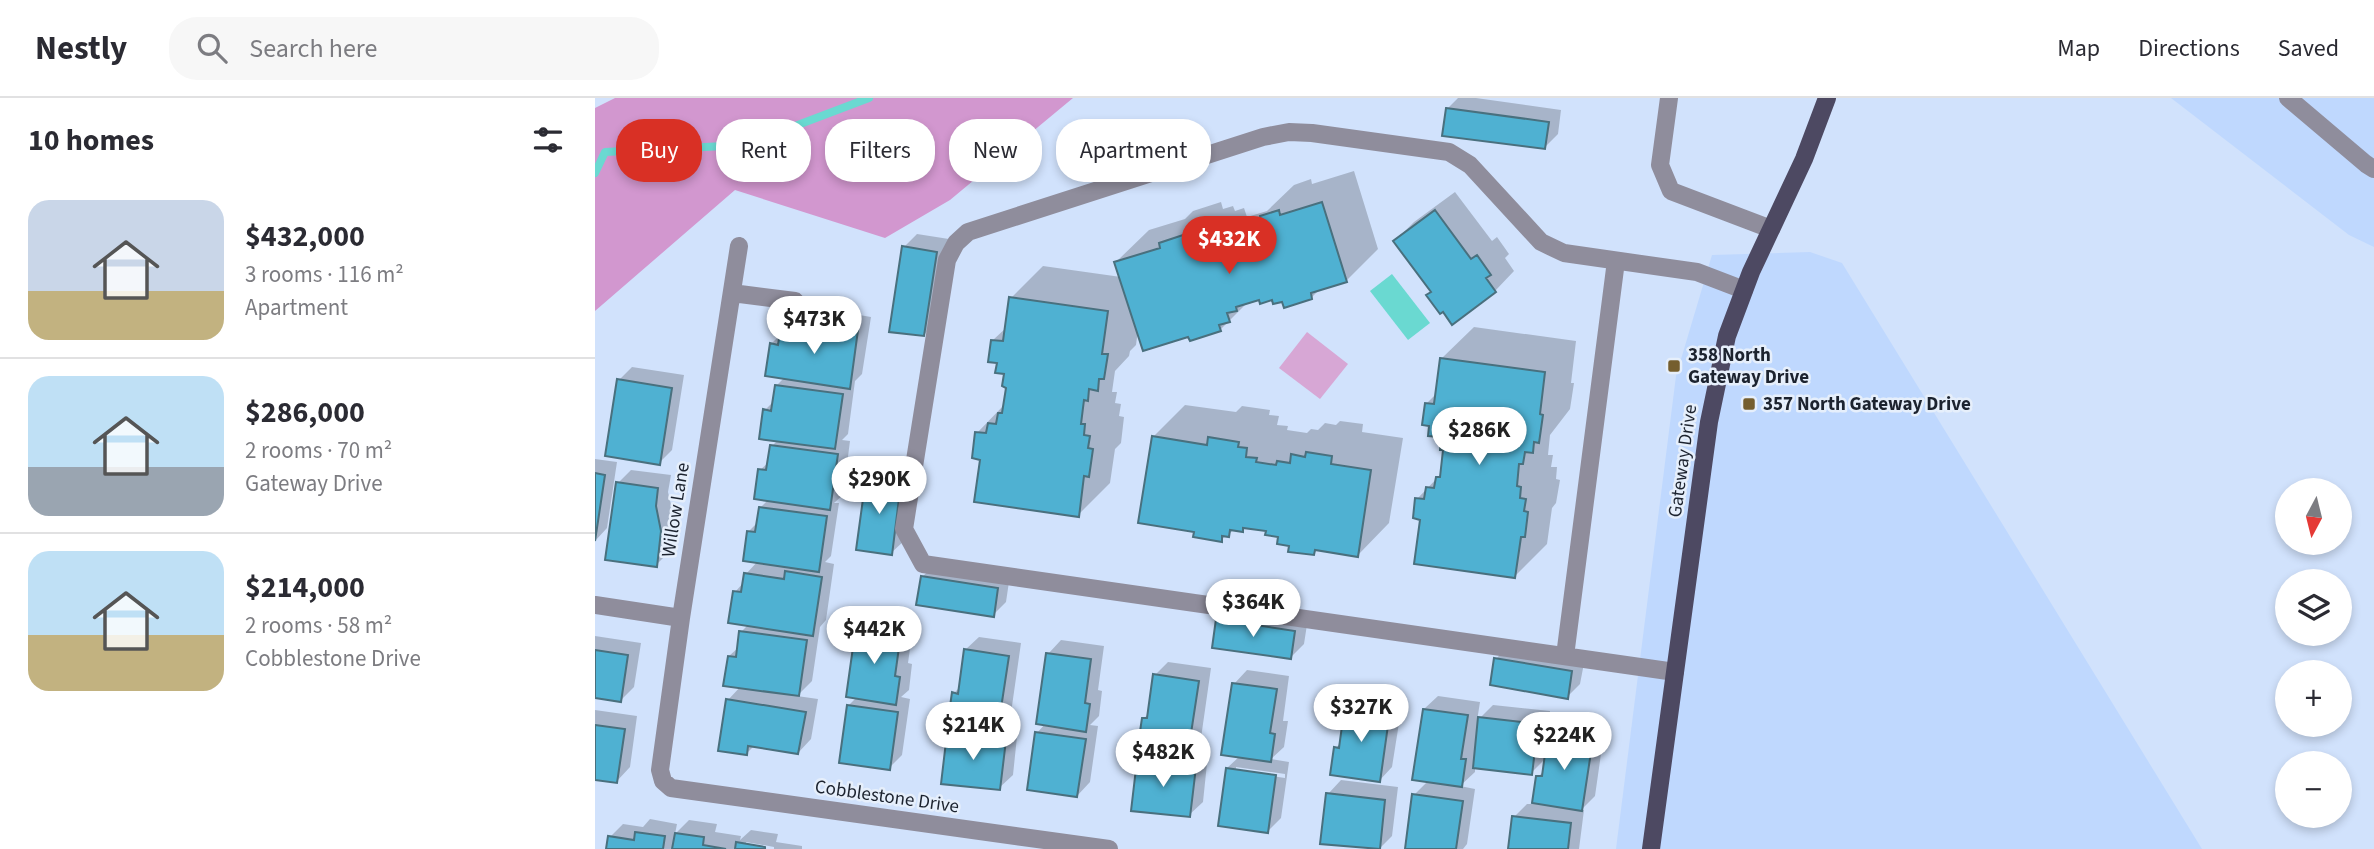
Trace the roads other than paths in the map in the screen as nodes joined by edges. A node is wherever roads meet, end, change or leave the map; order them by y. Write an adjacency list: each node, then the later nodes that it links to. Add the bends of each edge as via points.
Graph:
1 (1669, 98): 5 (street, via 1660,165 1671,191)
2 (1827, 98): 5 (main road, Gateway Drive)
3 (2288, 98): 4 (street)
4 (2374, 169)
5 (1771, 229): 8 (main road, Gateway Drive)
6 (739, 246): 9 (street, Willow Lane)
7 (1616, 261): 8 (street, via 1697,272); 13 (street); 13 (street, via 1563,253 1541,242 1470,165 1449,152 1312,133 1263,137 968,232 947,260 904,529 923,564)
8 (1744, 290): 14 (main road, Gateway Drive, via 1727,336 1709,422)
9 (732, 293): 10 (street); 12 (street, Willow Lane)
10 (795, 301)
11 (595, 605): 12 (street)
12 (681, 618): 15 (street, Willow Lane, via 660,770)
13 (1565, 656): 14 (street)
14 (1675, 672): 17 (main road, Gateway Drive)
15 (663, 781): 16 (street, Cobblestone Drive, via 671,788)
16 (1109, 849)
17 (1651, 849)

